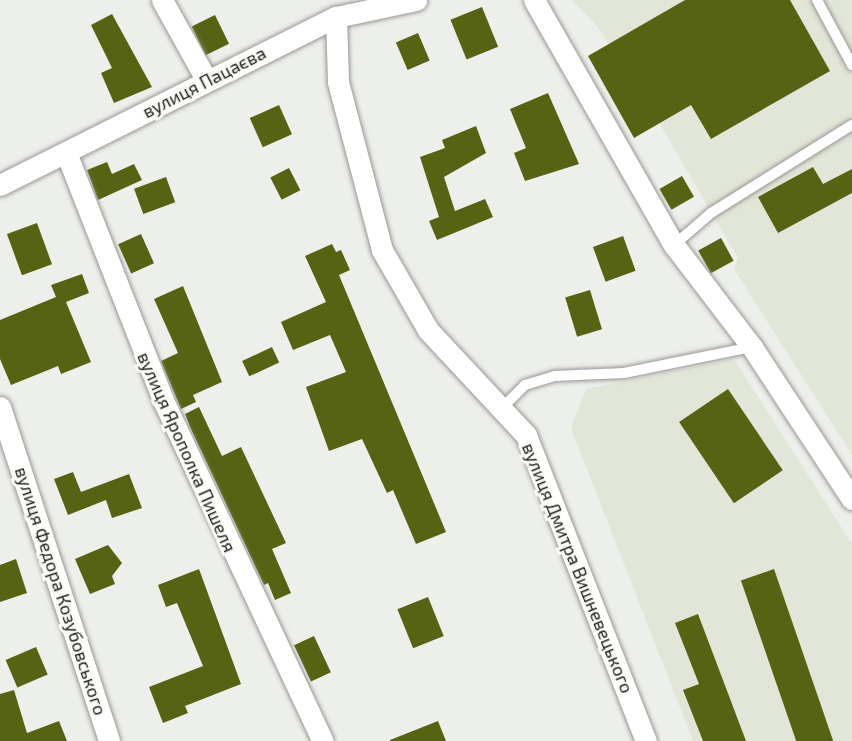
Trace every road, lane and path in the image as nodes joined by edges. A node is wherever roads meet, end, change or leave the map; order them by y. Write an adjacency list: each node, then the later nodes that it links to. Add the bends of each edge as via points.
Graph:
1 (162, 0): 7 (street)
2 (416, 0): 5 (street, вулиця Пацаєва)
3 (534, 0): 11 (street)
4 (816, 0): 6 (lane)
5 (336, 17): 7 (street, вулиця Пацаєва); 13 (street, вулиця Дмитра Вишневецького, via 338,82 382,250 428,330 461,369)
6 (852, 65)
7 (206, 80): 9 (street, вулиця Пацаєва)
8 (852, 125): 11 (lane, via 711,213)
9 (67, 155): 10 (street, вулиця Пацаєва); 17 (street, вулиця Ярополка Пишеля, via 162,398)
10 (0, 185)
11 (674, 245): 12 (street)
12 (752, 347): 13 (lane, via 624,373 555,376 525,385); 15 (street)
13 (504, 406): 18 (street, вулиця Дмитра Вишневецького, via 526,435)
14 (0, 407): 16 (street, вулиця Федора Козубовського)
15 (852, 499)
16 (109, 741)
17 (323, 741)
18 (646, 741)

